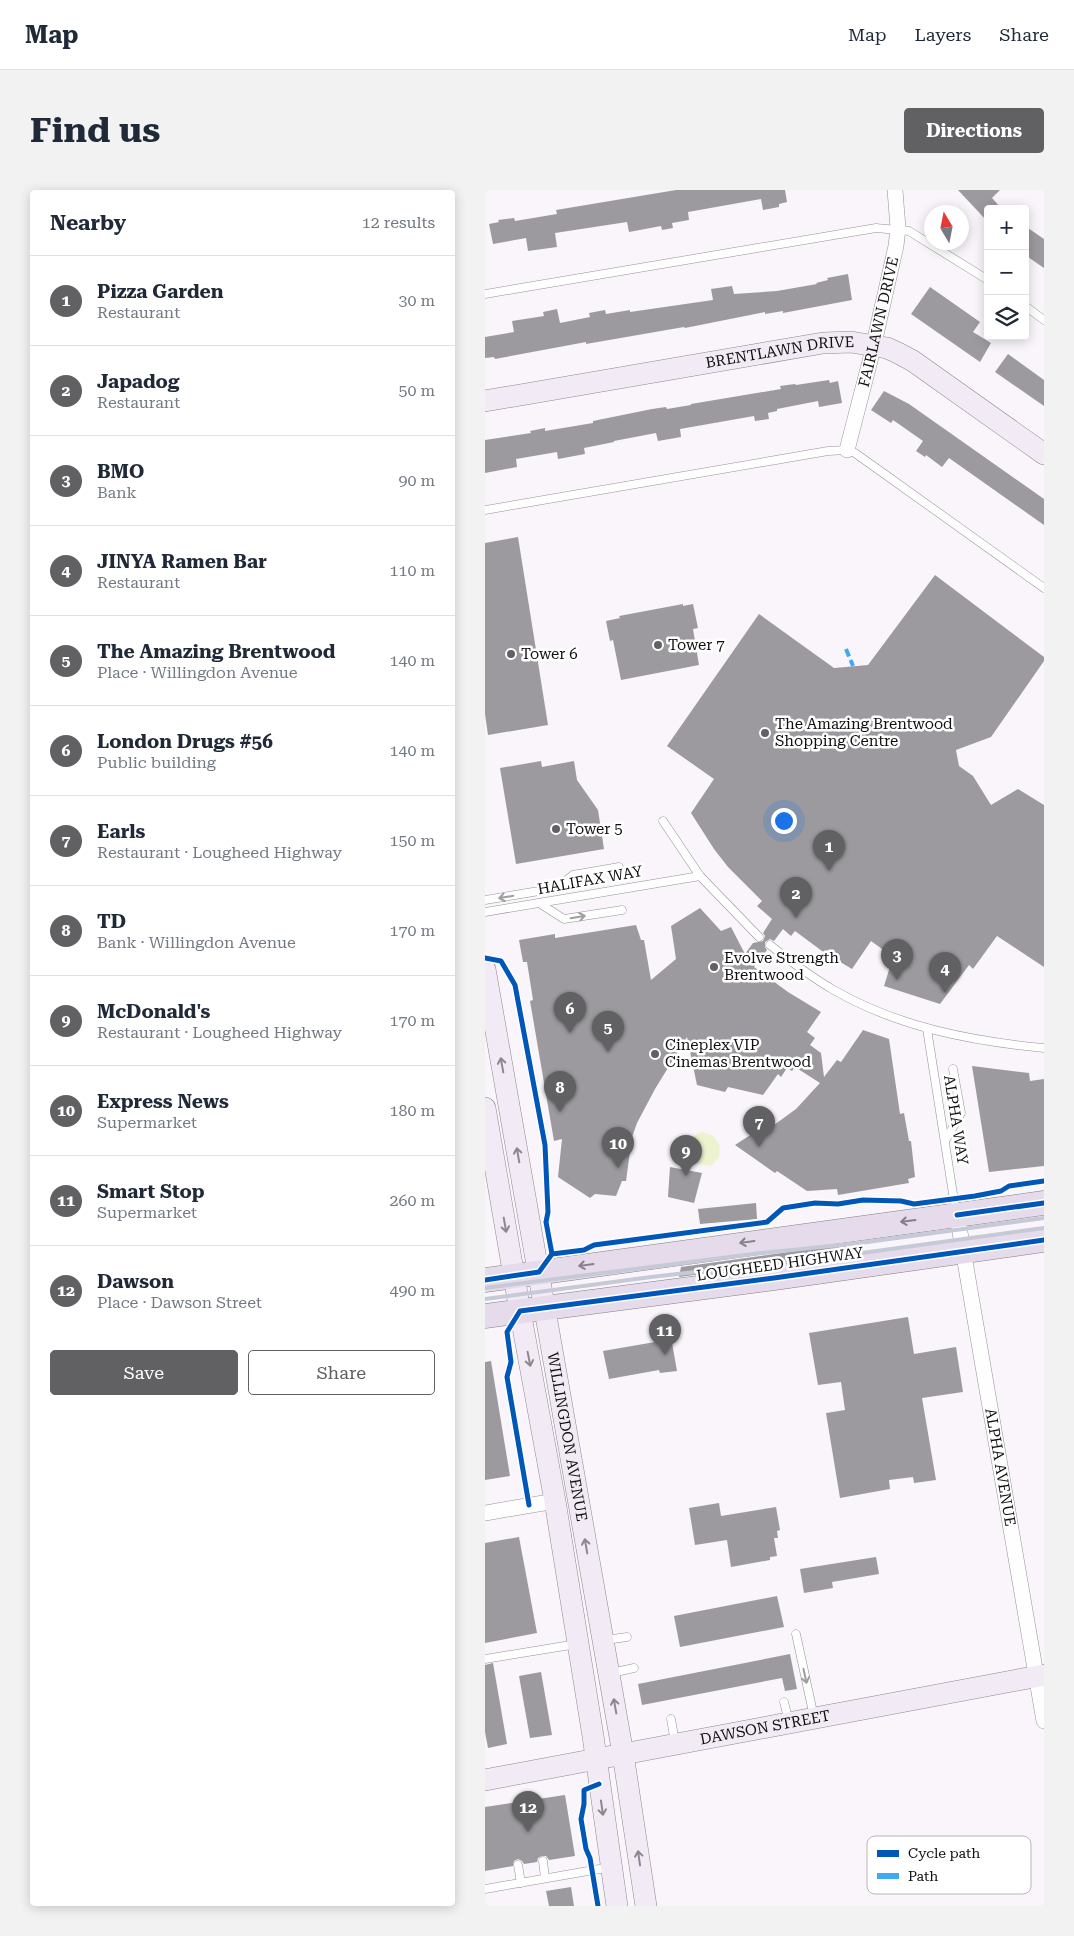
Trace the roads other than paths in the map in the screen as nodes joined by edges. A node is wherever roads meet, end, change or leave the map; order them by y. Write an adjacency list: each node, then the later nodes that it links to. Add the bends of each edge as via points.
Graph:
1 (895, 190): 2 (street, FAIRLAWN DRIVE)
2 (898, 228): 3 (lane, via 909,231); 4 (lane, via 876,228); 7 (street, FAIRLAWN DRIVE)
3 (984, 278)
4 (485, 294)
5 (1029, 309): 6 (lane)
6 (1044, 320)
7 (873, 345): 8 (main road, BRENTLAWN DRIVE, via 840,341 823,343); 9 (street, FAIRLAWN DRIVE); 10 (main road, BRENTLAWN DRIVE, via 913,361)
8 (485, 401)
9 (847, 450): 11 (lane); 12 (lane)
10 (1044, 454)
11 (485, 510)
12 (1044, 588)
13 (663, 821): 15 (lane)
14 (619, 867): 16 (lane, one-way to 16, via 573,875 557,888)
15 (699, 876): 17 (lane, HALIFAX WAY); 20 (lane)
16 (485, 900)
17 (539, 903): 18 (lane, one-way to 18, via 564,919); 19 (lane, HALIFAX WAY)
18 (622, 910)
19 (485, 912)
20 (759, 937)
21 (770, 945): 23 (lane, via 833,990)
22 (485, 969): 32 (main road, WILLINGDON AVENUE, one-way to 22)
23 (927, 1029): 24 (lane); 27 (lane, ALPHA WAY)
24 (1044, 1048)
25 (953, 1069): 27 (lane, via 961,1113)
26 (485, 1108): 33 (main road, WILLINGDON AVENUE, one-way to 33, via 495,1189)
27 (945, 1141): 29 (lane, ALPHA WAY)
28 (1044, 1203): 29 (main road, LOUGHEED HIGHWAY)
29 (957, 1215): 31 (street, ALPHA AVENUE); 32 (main road, LOUGHEED HIGHWAY, one-way to 32)
30 (1044, 1240): 31 (main road, LOUGHEED HIGHWAY)
31 (962, 1251): 35 (main road, LOUGHEED HIGHWAY); 47 (street, ALPHA AVENUE)
32 (539, 1272): 33 (main road, LOUGHEED HIGHWAY); 35 (main road, WILLINGDON AVENUE)
33 (514, 1275): 34 (main road, LOUGHEED HIGHWAY); 36 (main road, WILLINGDON AVENUE)
34 (485, 1280)
35 (545, 1308): 36 (main road, LOUGHEED HIGHWAY); 42 (main road, WILLINGDON AVENUE, one-way to 35)
36 (520, 1311): 37 (main road, LOUGHEED HIGHWAY); 38 (main road, WILLINGDON AVENUE, one-way to 38)
37 (485, 1316)
38 (555, 1501): 39 (street); 43 (main road, WILLINGDON AVENUE)
39 (485, 1513)
40 (796, 1634): 49 (lane, one-way to 49)
41 (627, 1637): 42 (lane)
42 (603, 1641): 46 (main road, WILLINGDON AVENUE)
43 (578, 1644): 44 (lane); 55 (main road, WILLINGDON AVENUE)
44 (485, 1659)
45 (634, 1668): 46 (lane)
46 (609, 1674): 54 (main road, WILLINGDON AVENUE, one-way to 46)
47 (1040, 1676): 49 (main road, DAWSON STREET); 51 (street, ALPHA AVENUE)
48 (784, 1702): 52 (lane)
49 (814, 1718): 52 (main road, DAWSON STREET)
50 (671, 1720): 53 (lane)
51 (1044, 1721)
52 (789, 1723): 53 (main road, DAWSON STREET)
53 (675, 1744): 54 (main road, DAWSON STREET)
54 (623, 1754): 55 (main road, DAWSON STREET); 64 (main road, WILLINGDON AVENUE, one-way to 54)
55 (596, 1760): 56 (main road, DAWSON STREET); 59 (main road, WILLINGDON AVENUE, one-way to 59)
56 (485, 1780)
57 (543, 1861): 60 (lane)
58 (518, 1865): 61 (lane)
59 (611, 1867): 60 (lane); 63 (main road, WILLINGDON AVENUE)
60 (545, 1878): 61 (lane)
61 (521, 1883): 62 (lane)
62 (485, 1889)
63 (617, 1906)
64 (646, 1906)

